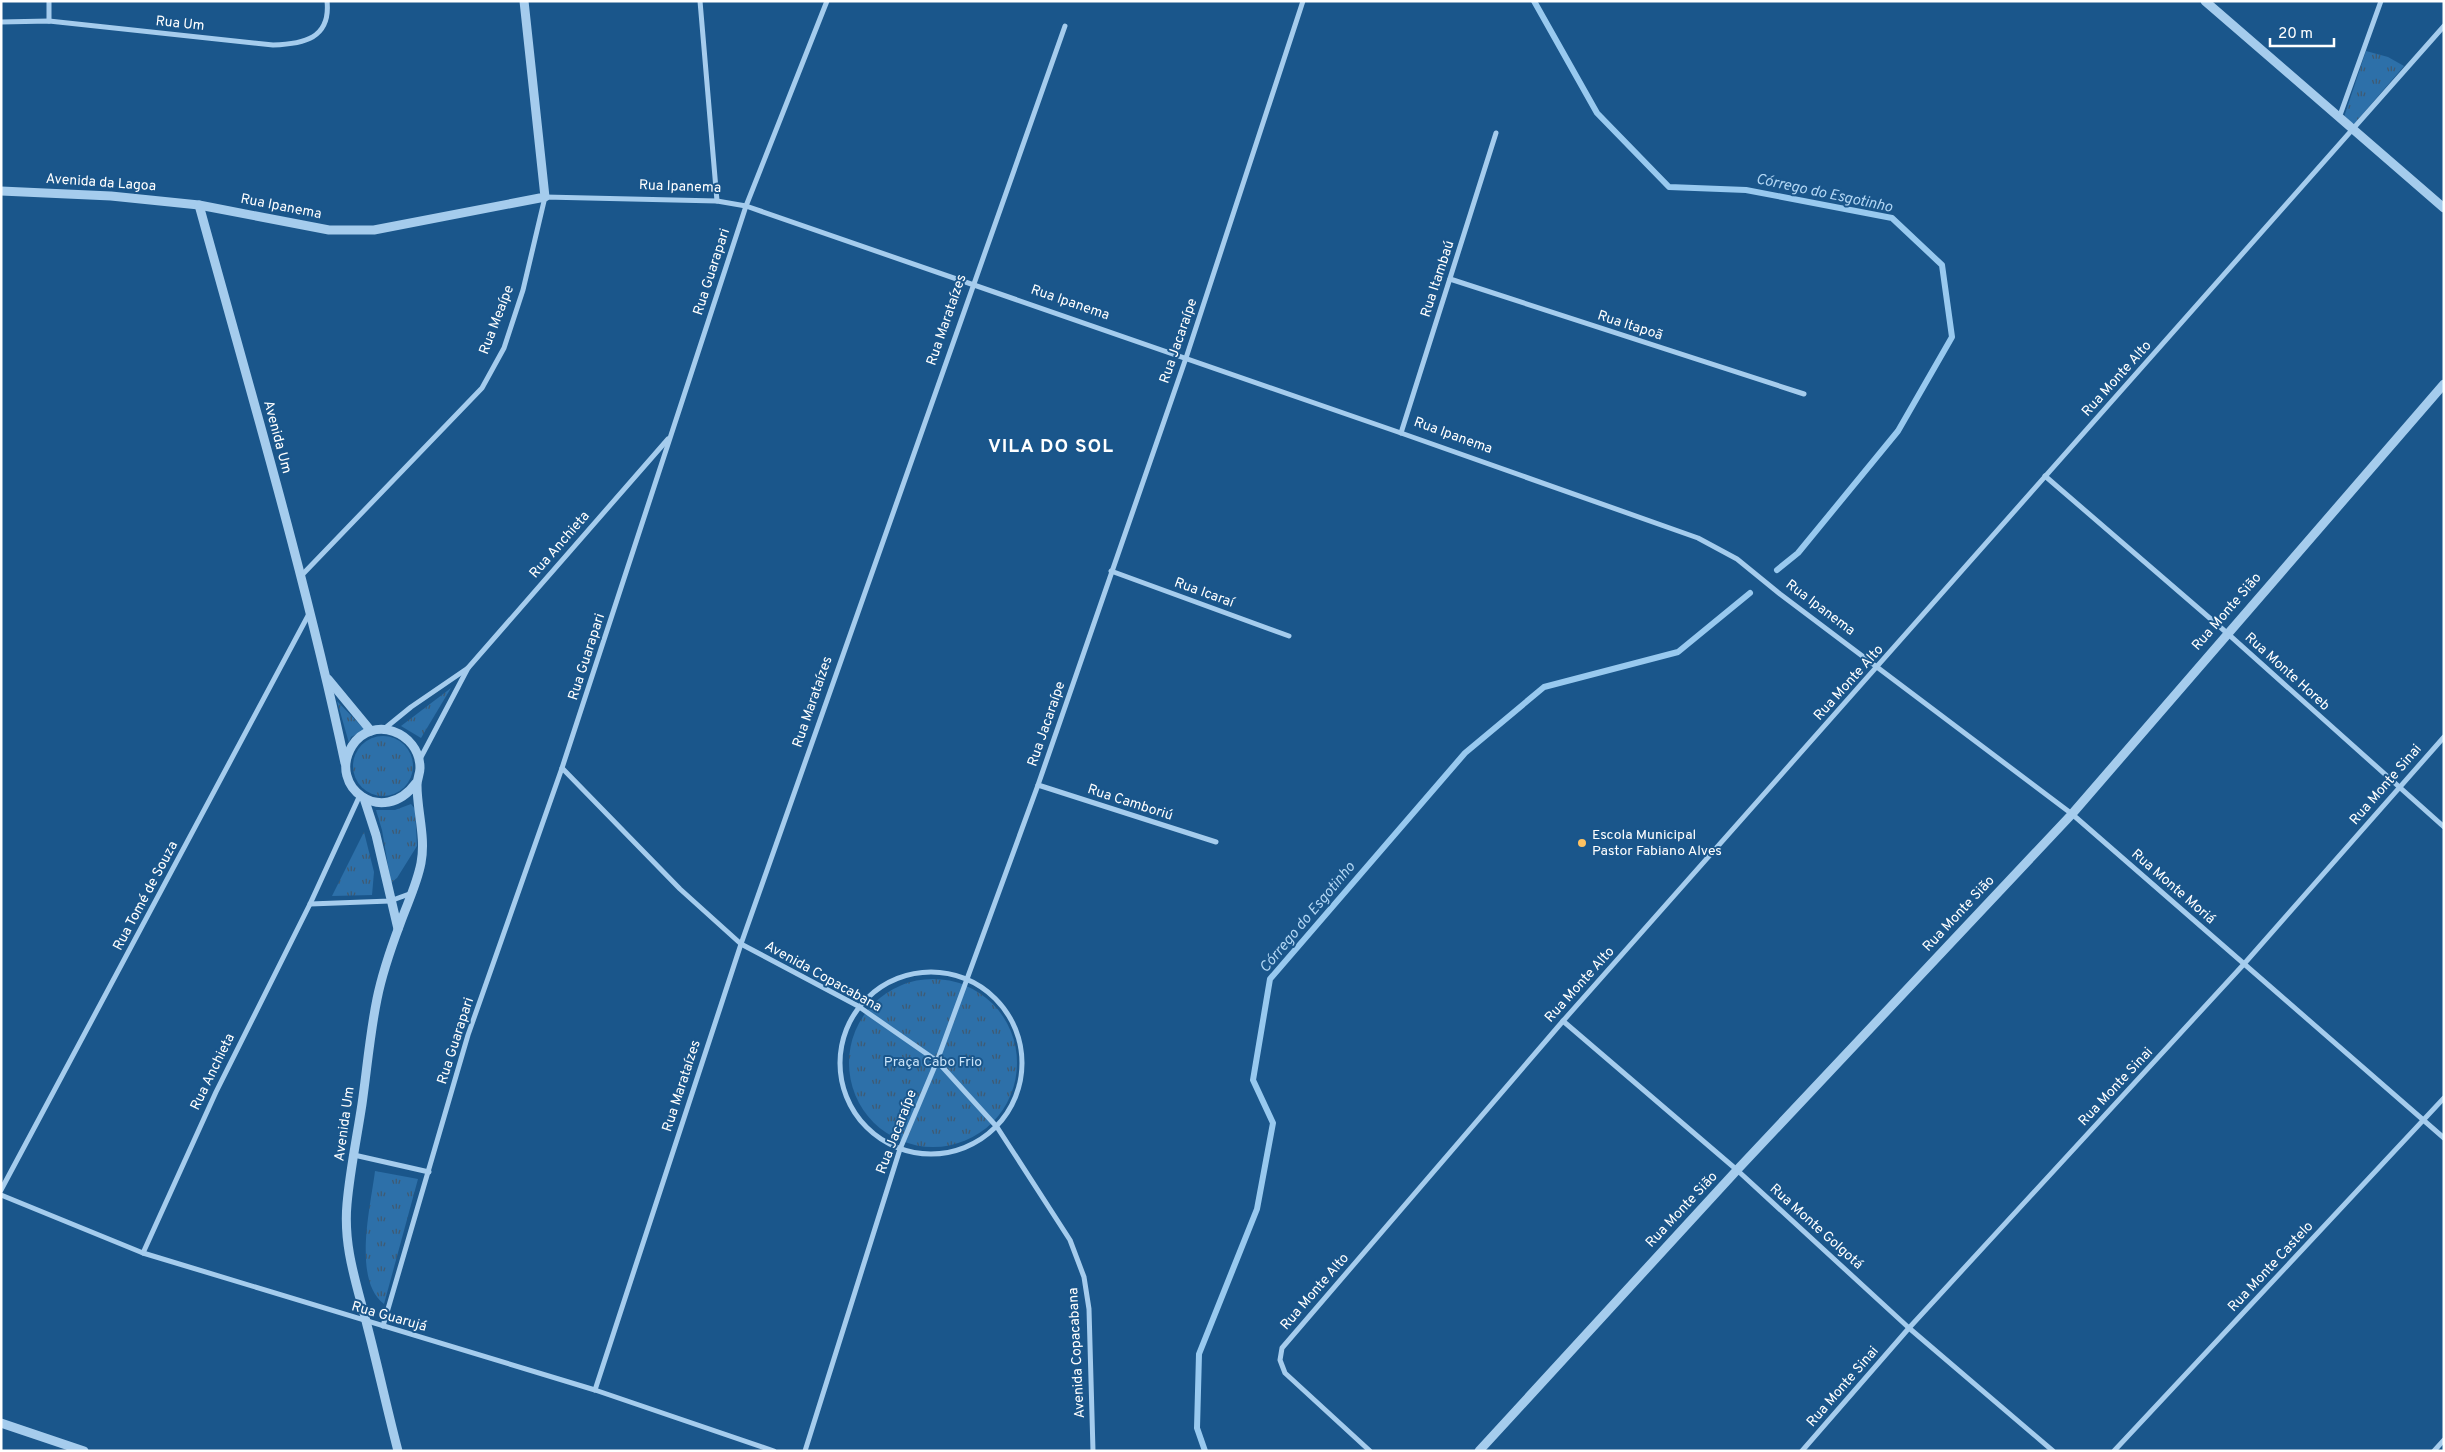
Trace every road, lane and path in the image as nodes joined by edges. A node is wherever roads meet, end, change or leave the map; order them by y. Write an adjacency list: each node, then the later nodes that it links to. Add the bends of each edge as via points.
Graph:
1 (49, 1): 9 (street)
2 (327, 1): 9 (street, Rua Um, via 324,26 314,38 292,44 273,45)
3 (524, 1): 17 (street, Rua Meaípe)
4 (700, 1): 18 (street)
5 (827, 1): 20 (street, Rua Guarapari)
6 (1303, 1): 24 (street, Rua Jacaraípe)
7 (2205, 1): 13 (street)
8 (2380, 1): 13 (street)
9 (49, 21): 10 (street, Rua Um)
10 (1, 22)
11 (1065, 26): 23 (street, Rua Marataízes)
12 (2444, 26): 14 (street, Rua Monte Alto)
13 (2339, 118): 14 (street)
14 (2353, 130): 21 (street); 29 (street, Rua Monte Alto)
15 (1496, 133): 22 (street, Rua Itambaú)
16 (1, 191): 19 (street, Avenida da Lagoa, via 111,196)
17 (545, 197): 18 (street, Rua Ipanema); 19 (street, Rua Ipanema, via 374,230 329,230); 31 (street, Rua Meaípe, via 523,290 504,348 482,388)
18 (717, 201): 20 (street, Rua Ipanema)
19 (199, 205): 31 (street, Avenida Um)
20 (746, 206): 23 (street, Rua Ipanema); 28 (street, Rua Guarapari)
21 (2444, 208)
22 (1450, 279): 26 (street, Rua Itapoã); 27 (street, Rua Itambaú)
23 (972, 284): 24 (street, Rua Ipanema); 55 (street, Rua Marataízes)
24 (1186, 358): 27 (street, Rua Ipanema); 30 (street, Rua Jacaraípe)
25 (2444, 384): 33 (street, Rua Monte Sião)
26 (1804, 394)
27 (1401, 432): 36 (street, Rua Ipanema, via 1698,538 1737,559)
28 (670, 437): 35 (street, Rua Anchieta); 43 (street, Rua Guarapari)
29 (2045, 476): 33 (street, Rua Monte Horeb); 36 (street, Rua Monte Alto)
30 (1111, 571): 34 (street, Rua Icaraí); 45 (street, Rua Jacaraípe)
31 (301, 576): 32 (street, Avenida Um)
32 (310, 612): 37 (street, Avenida Um); 69 (street, Rua Tomé de Souza)
33 (2227, 633): 46 (street, Rua Monte Horeb); 48 (street, Rua Monte Sião)
34 (1289, 636)
35 (468, 668): 38 (street, Rua Anchieta); 41 (street, Rua Anchieta)
36 (1877, 668): 48 (street, Rua Monte Moriá); 59 (street, Rua Monte Alto)
37 (326, 677): 39 (street, Avenida Um); 42 (street, Avenida Um)
38 (384, 729): 39 (street); 41 (street, via 396,731 407,738)
39 (371, 731): 42 (street, via 352,746)
40 (2444, 737): 46 (street, Rua Monte Sinai)
41 (420, 759): 44 (street)
42 (346, 768): 47 (street, via 349,780)
43 (562, 768): 55 (street, Avenida Copacabana, via 680,888); 68 (street, Rua Guarapari, via 468,1035)
44 (416, 783): 47 (street, via 398,800 381,803); 51 (street, Avenida Um, via 422,827 422,862)
45 (1038, 785): 50 (street, Rua Camboriú); 57 (street, Rua Jacaraípe)
46 (2398, 788): 49 (street, Rua Monte Horeb); 56 (street, Rua Monte Sinai)
47 (362, 796): 52 (street, via 376,835); 53 (street, Rua Anchieta)
48 (2072, 814): 56 (street, Rua Monte Moriá); 67 (street, Rua Monte Sião)
49 (2444, 828)
50 (1216, 842)
51 (412, 893): 52 (street); 54 (street, Avenida Um)
52 (390, 901): 53 (street); 54 (street)
53 (310, 904): 71 (street, Rua Anchieta, via 216,1092)
54 (398, 930): 66 (street, Avenida Um, via 377,998)
55 (741, 944): 58 (street, Avenida Copacabana); 75 (street, Rua Marataízes)
56 (2244, 964): 62 (street, Rua Monte Moriá); 74 (street, Rua Monte Sinai)
57 (966, 978): 58 (street, via 937,971 908,974 880,986); 60 (street, Rua Jacaraípe); 63 (street, via 992,993 1011,1016 1021,1044 1023,1073 1014,1102)
58 (858, 1006): 60 (street, Avenida Copacabana); 65 (street, via 844,1032 839,1060 842,1089 854,1115 875,1136)
59 (1563, 1020): 67 (street, Rua Monte Golgotá); 83 (street, Rua Monte Alto, via 1282,1348 1280,1360 1285,1373)
60 (937, 1061): 63 (street, Avenida Copacabana); 65 (street, Rua Jacaraípe)
61 (2444, 1098): 62 (street, Rua Monte Castelo)
62 (2424, 1120): 64 (street, Rua Monte Moriá); 87 (street, Rua Monte Castelo)
63 (997, 1126): 65 (street, via 976,1143 952,1152 926,1155); 82 (street, Avenida Copacabana, via 1070,1240 1084,1277 1089,1309)
64 (2444, 1138)
65 (900, 1149): 81 (street, Rua Jacaraípe)
66 (354, 1155): 68 (street); 72 (street, Avenida Um, via 346,1204 346,1232 348,1257)
67 (1737, 1170): 74 (street, Rua Monte Golgotá); 84 (street, Rua Monte Sião)
68 (429, 1172): 73 (street, Rua Guarapari)
69 (1, 1190)
70 (1, 1195): 71 (street, Rua Guarujá)
71 (143, 1253): 72 (street, Rua Guarujá)
72 (366, 1322): 73 (street, Rua Guarujá); 79 (street, Avenida Um)
73 (384, 1326): 75 (street, Rua Guarujá)
74 (1909, 1328): 85 (street, Rua Monte Sinai); 86 (street, Rua Monte Golgotá)
75 (595, 1390): 80 (street, Rua Guarujá)
76 (1, 1423): 78 (street)
77 (2444, 1440): 88 (street)
78 (84, 1451)
79 (398, 1451)
80 (774, 1451)
81 (805, 1451)
82 (1093, 1451)
83 (1370, 1451)
84 (1479, 1451)
85 (1802, 1451)
86 (2053, 1451)
87 (2114, 1451)
88 (2434, 1451)

